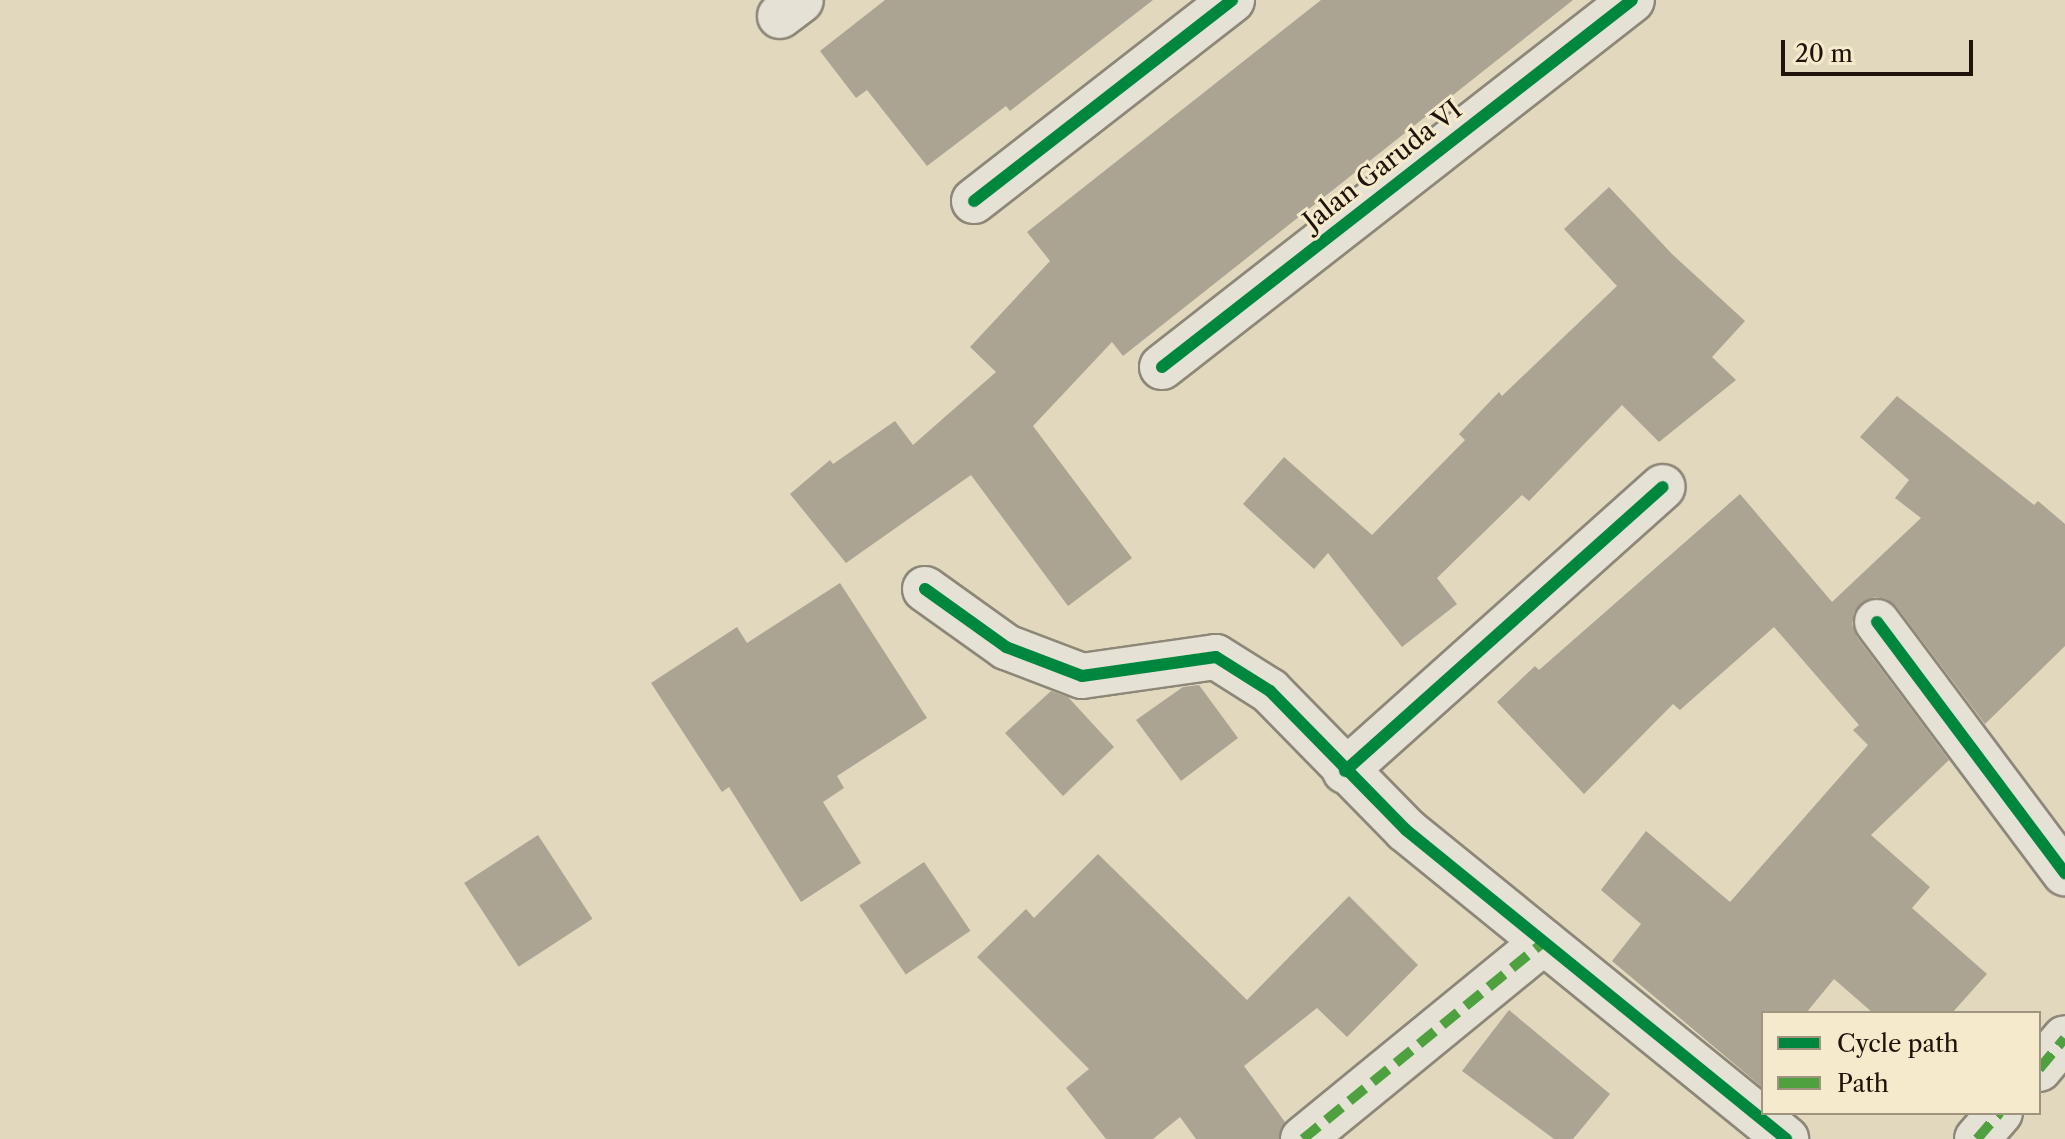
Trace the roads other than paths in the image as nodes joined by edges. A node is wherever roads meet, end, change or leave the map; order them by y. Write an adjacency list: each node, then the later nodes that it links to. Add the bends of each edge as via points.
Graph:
1 (1232, 0): 3 (street)
2 (1632, 0): 4 (street, Jalan Garuda VI)
3 (974, 201)
4 (1162, 367)
5 (1663, 487): 8 (street)
6 (925, 589): 8 (street, via 1006,647 1082,676 1216,657 1270,691)
7 (1877, 622): 9 (street)
8 (1345, 771): 10 (street, via 1418,840)
9 (2065, 873)
10 (1544, 942): 14 (street); 15 (street)
11 (2065, 1038): 12 (street)
12 (2041, 1067)
13 (1998, 1115): 16 (street)
14 (1303, 1139)
15 (1786, 1139)
16 (1977, 1139)

